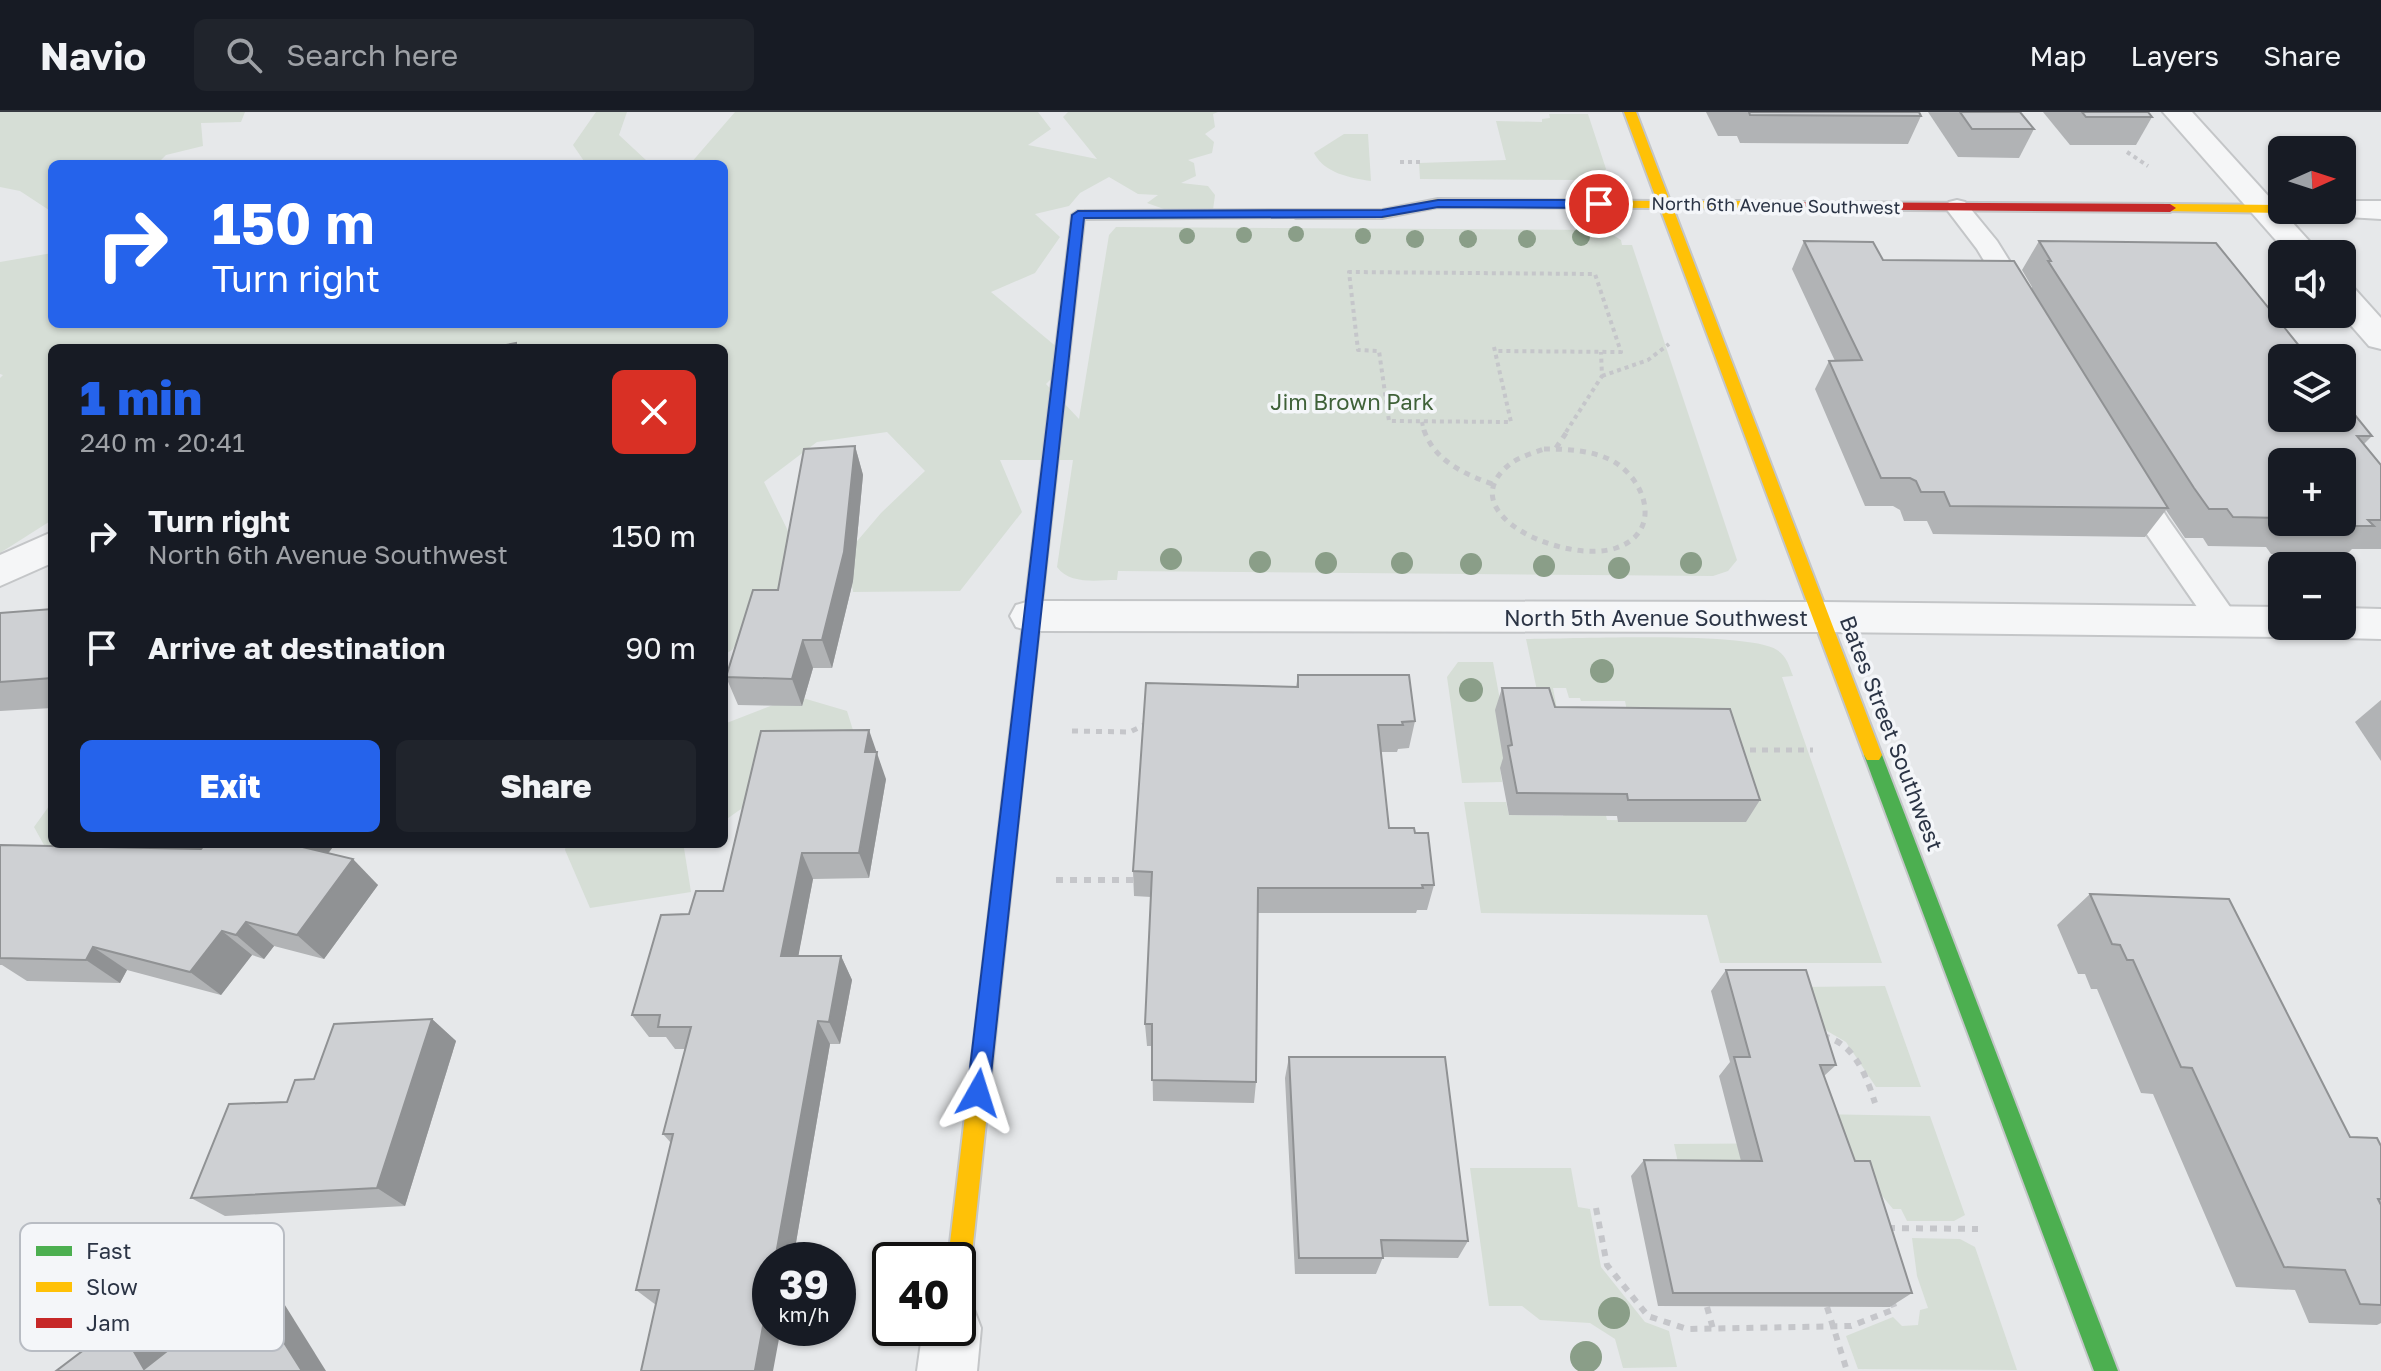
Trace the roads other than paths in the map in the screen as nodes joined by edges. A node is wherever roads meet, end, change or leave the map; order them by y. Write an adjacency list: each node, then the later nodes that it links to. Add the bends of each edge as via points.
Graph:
1 (1630, 112): 3 (street, Bates Street Southwest)
2 (2177, 112): 4 (street)
3 (1664, 204): 5 (street, North 6th Avenue Southwest); 15 (street, North 6th Avenue Southwest, via 1438,203 1382,214 1078,215); 16 (street, Bates Street Southwest)
4 (2268, 204)
5 (1957, 207): 6 (street, North 6th Avenue Southwest); 10 (lane)
6 (2268, 209)
7 (2356, 210): 8 (street)
8 (2381, 210)
9 (2356, 311): 11 (street)
10 (2036, 324)
11 (2381, 339)
12 (2120, 465): 17 (lane)
13 (48, 548): 14 (street)
14 (0, 572)
15 (1030, 616): 16 (street, North 5th Avenue Southwest); 21 (street)
16 (1823, 617): 17 (street, North 5th Avenue Southwest); 24 (street, Bates Street Southwest)
17 (2224, 622): 18 (street, North 5th Avenue Southwest)
18 (2268, 622)
19 (2356, 623): 20 (street)
20 (2381, 624)
21 (961, 1242)
22 (950, 1346): 23 (street)
23 (947, 1371)
24 (2106, 1371)

